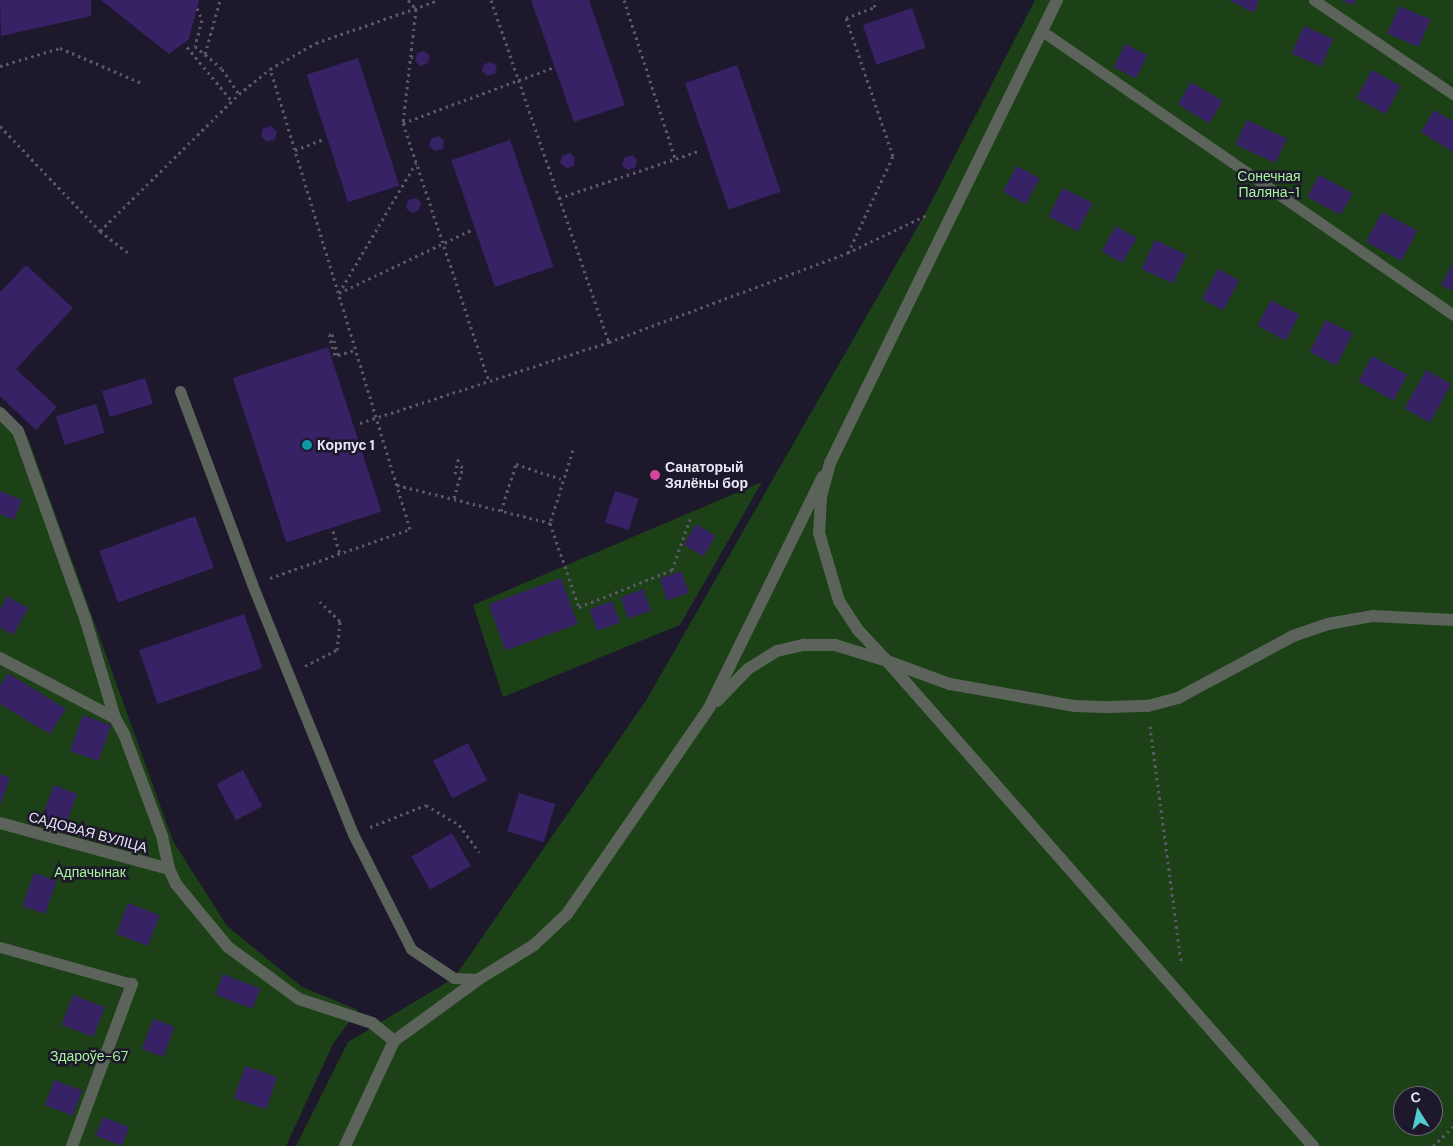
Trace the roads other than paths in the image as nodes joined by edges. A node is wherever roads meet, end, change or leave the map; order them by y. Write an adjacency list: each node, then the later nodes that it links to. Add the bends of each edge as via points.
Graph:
1 (1057, 0): 3 (street)
2 (1314, 0): 4 (lane)
3 (1042, 31): 5 (lane); 8 (street)
4 (1453, 94)
5 (1453, 315)
6 (180, 391): 17 (lane, via 252,584 353,834 411,948 454,978)
7 (0, 413): 13 (street, via 18,431 85,618)
8 (830, 463): 11 (street, via 821,497 819,533 827,566 839,601 858,630); 12 (street)
9 (1453, 620): 11 (street, via 1373,616 1328,624 1293,636 1178,698 1148,706 1075,706 950,684)
10 (0, 658): 13 (street)
11 (887, 660): 12 (street, via 835,645 804,645 777,652 748,669); 22 (street)
12 (710, 708): 17 (street, via 567,914 534,945)
13 (115, 718): 15 (street, via 162,836)
14 (0, 823): 15 (street, САДОВАЯ ВУЛІЦА)
15 (169, 869): 19 (street, via 176,884 228,946 299,998 372,1023)
16 (0, 947): 18 (lane)
17 (478, 979): 19 (street)
18 (132, 984): 20 (street)
19 (394, 1041): 21 (street)
20 (72, 1146)
21 (345, 1146)
22 (1313, 1146)

